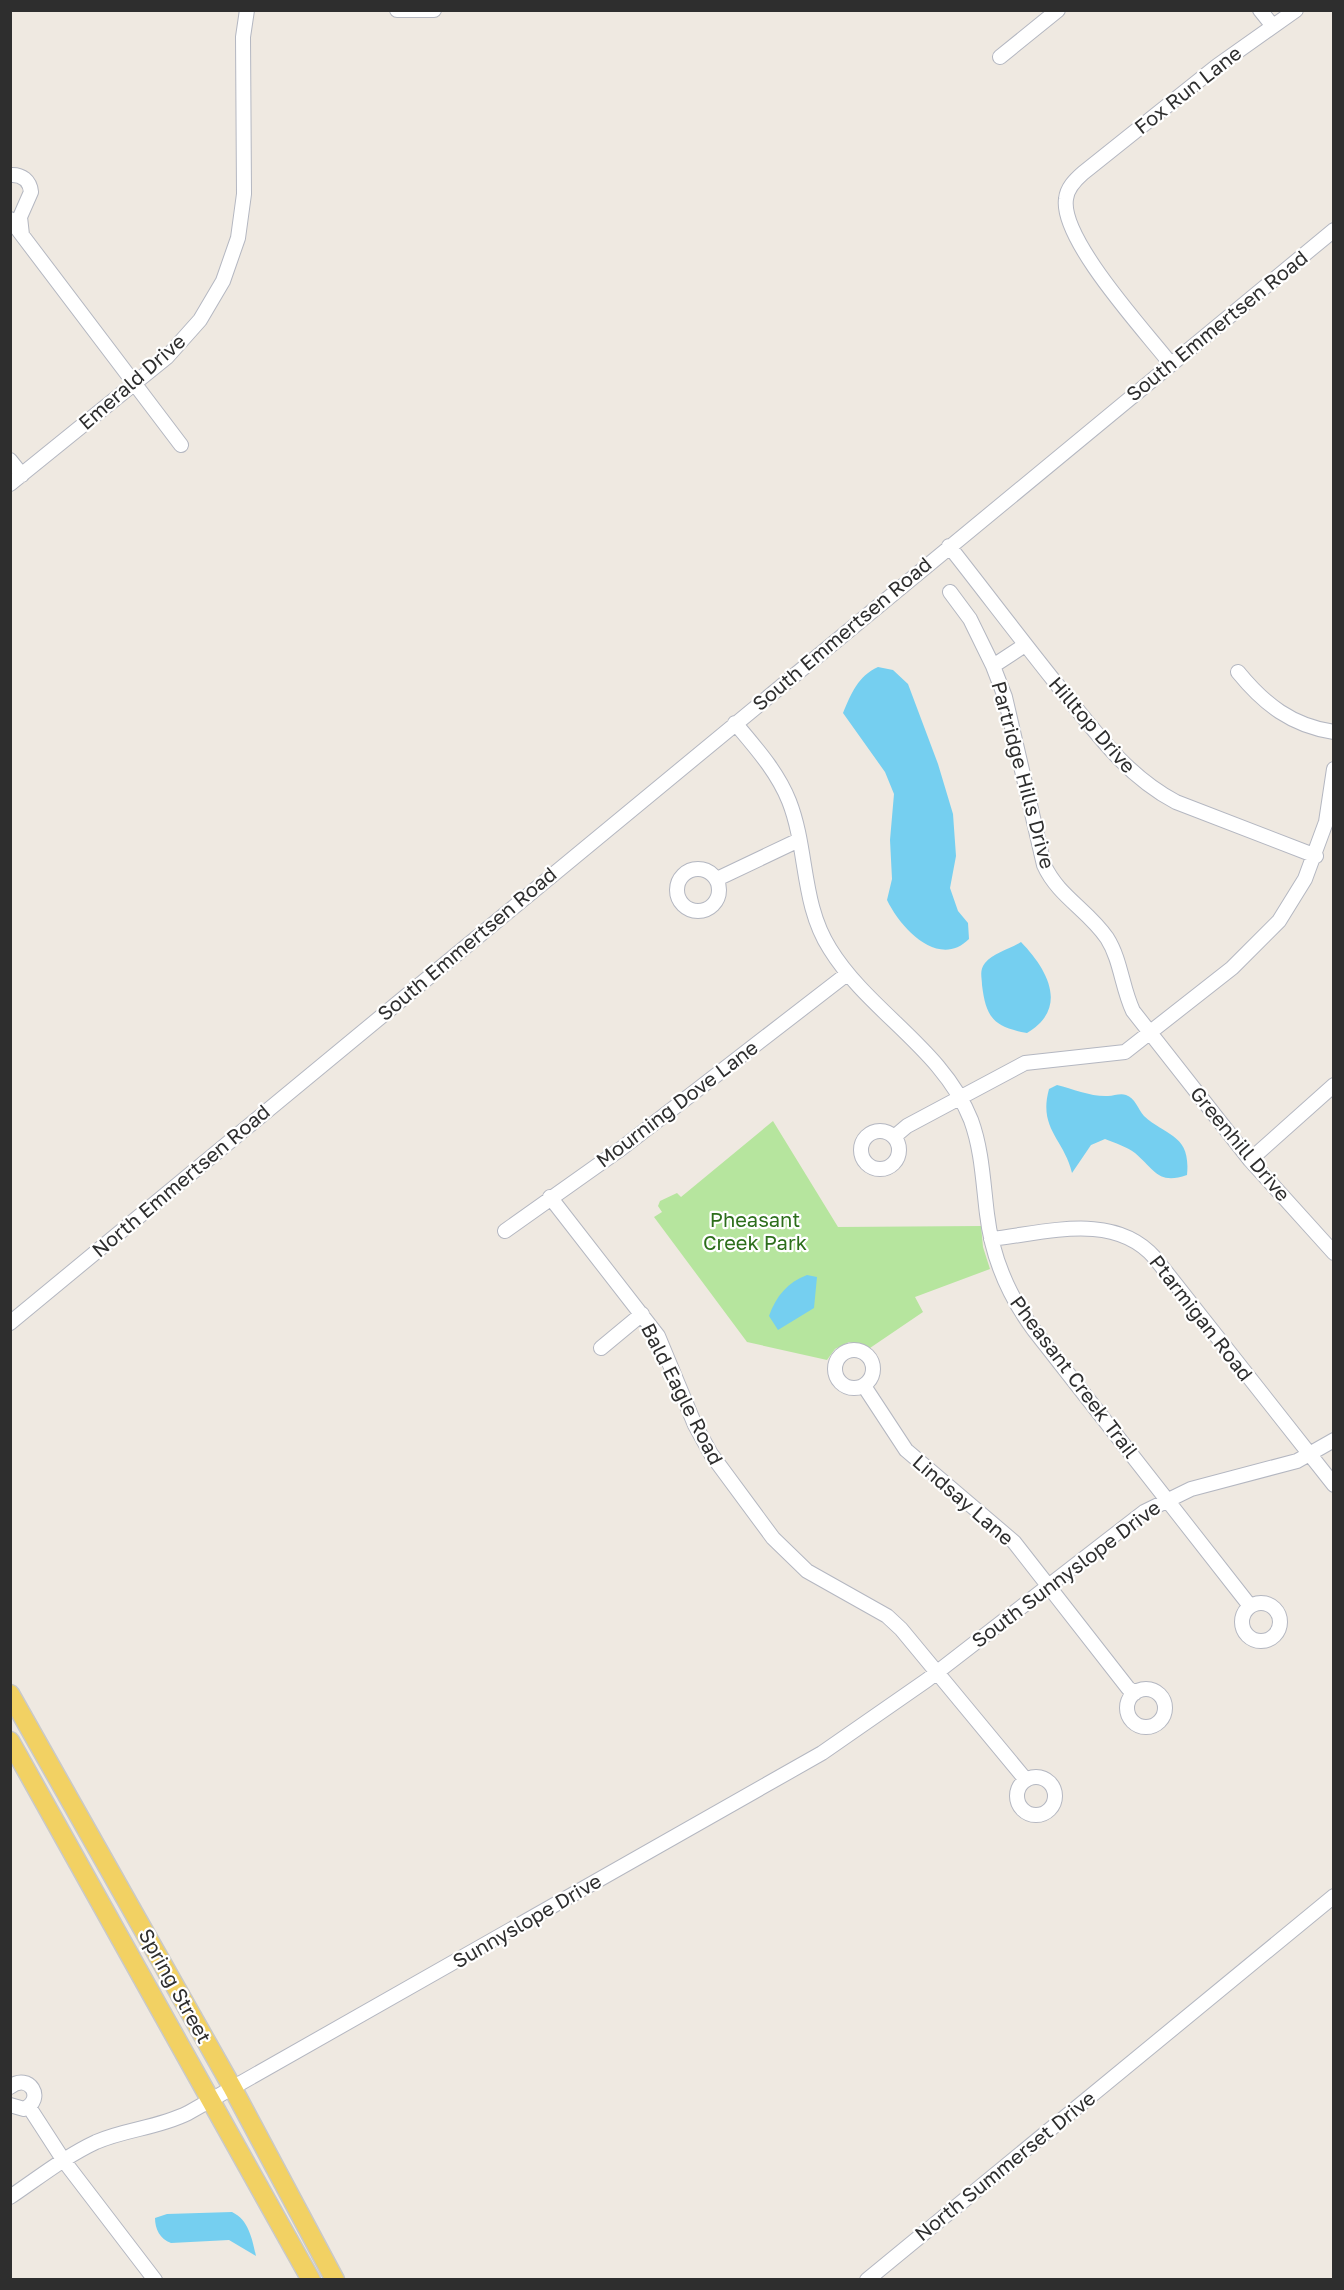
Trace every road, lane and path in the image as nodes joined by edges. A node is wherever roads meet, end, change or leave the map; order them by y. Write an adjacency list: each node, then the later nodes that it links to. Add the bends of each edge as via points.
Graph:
1 (247, 10): 14 (street, Emerald Drive, via 243,37 244,194 231,261 200,320 167,357)
2 (397, 10): 3 (street)
3 (434, 10)
4 (1058, 10): 8 (street)
5 (1260, 10): 7 (street)
6 (1296, 10): 7 (street, Fox Run Lane)
7 (1272, 25): 13 (street, Fox Run Lane, via 1083,173 1073,182 1065,200 1073,232 1095,268)
8 (1000, 57)
9 (10, 175): 12 (street, via 22,176 30,187 30,198 20,217)
10 (10, 219): 12 (street)
11 (1334, 230): 13 (street, South Emmertsen Road)
12 (22, 235): 14 (street)
13 (1170, 363): 19 (street, South Emmertsen Road)
14 (134, 383): 15 (street); 17 (street, Emerald Drive)
15 (181, 445)
16 (10, 460): 17 (street)
17 (22, 475): 18 (street, Emerald Drive)
18 (10, 484)
19 (949, 546): 21 (street, Hilltop Drive); 24 (street, South Emmertsen Road)
20 (950, 592): 22 (street, via 970,619)
21 (1025, 645): 22 (street, Partridge Hills Drive); 28 (street, Hilltop Drive, via 1114,755 1142,781 1176,802)
22 (993, 666): 31 (street, Partridge Hills Drive, via 1005,697 1051,882 1107,939 1118,960 1123,988 1133,1011)
23 (1238, 672): 25 (street, via 1281,713)
24 (735, 723): 27 (street, Pheasant Creek Trail, via 782,786); 32 (street, South Emmertsen Road)
25 (1334, 732)
26 (1334, 769): 28 (street)
27 (798, 840): 29 (street); 30 (street, Pheasant Creek Trail, via 817,923)
28 (1316, 856): 31 (street, via 1294,900 1263,940)
29 (717, 879)
30 (847, 974): 34 (street, Pheasant Creek Trail, via 935,1064); 37 (street, Mourning Dove Lane, via 622,1148)
31 (1150, 1033): 34 (street, via 1125,1052 1025,1063); 36 (street, Greenhill Drive)
32 (351, 1040): 42 (street, North Emmertsen Road)
33 (1334, 1085): 36 (street)
34 (960, 1096): 35 (street); 39 (street, Pheasant Creek Trail, via 981,1156)
35 (894, 1137)
36 (1250, 1160): 40 (street, Greenhill Drive)
37 (550, 1197): 38 (street, Mourning Dove Lane); 41 (street, Bald Eagle Road)
38 (505, 1231)
39 (991, 1239): 46 (street, Ptarmigan Road, via 1097,1228 1140,1243); 48 (street, Pheasant Creek Trail, via 1001,1273 1023,1316)
40 (1334, 1253)
41 (642, 1314): 43 (street); 51 (street, Bald Eagle Road, via 658,1336 711,1454 773,1538 807,1571 889,1618)
42 (10, 1323)
43 (601, 1348)
44 (864, 1386): 49 (street, Lindsay Lane, via 906,1450 998,1526)
45 (1334, 1440): 46 (street, South Sunnyslope Drive)
46 (1310, 1455): 47 (street, Ptarmigan Road); 48 (street, South Sunnyslope Drive, via 1282,1467 1216,1482)
47 (1334, 1485)
48 (1166, 1499): 49 (street, South Sunnyslope Drive); 50 (street, Pheasant Creek Trail)
49 (1049, 1585): 51 (street, South Sunnyslope Drive); 52 (street, Lindsay Lane)
50 (1250, 1606)
51 (939, 1671): 55 (street, South Sunnyslope Drive); 56 (street, Bald Eagle Road)
52 (1135, 1693)
53 (10, 1694): 57 (main road, Spring Street)
54 (10, 1741): 58 (main road, Spring Street)
55 (822, 1753): 63 (street, Sunnyslope Drive)
56 (1026, 1780)
57 (60, 1783): 58 (main road); 60 (main road, Spring Street)
58 (39, 1793): 61 (main road, Spring Street)
59 (1334, 1896): 72 (street, North Summerset Drive)
60 (159, 1958): 61 (main road); 63 (main road, Spring Street)
61 (137, 1969): 64 (main road, Spring Street)
62 (10, 2087): 66 (street, via 21,2082 33,2088 34,2100)
63 (232, 2087): 64 (street, Sunnyslope Drive); 71 (main road, Spring Street)
64 (210, 2100): 67 (street, Sunnyslope Drive, via 158,2125 96,2142); 70 (main road, Spring Street)
65 (10, 2105): 66 (street, via 20,2110)
66 (29, 2108): 67 (street)
67 (64, 2161): 68 (street, Sunnyslope Drive); 69 (street)
68 (10, 2197)
69 (155, 2280)
70 (311, 2280)
71 (335, 2280)
72 (867, 2280)

